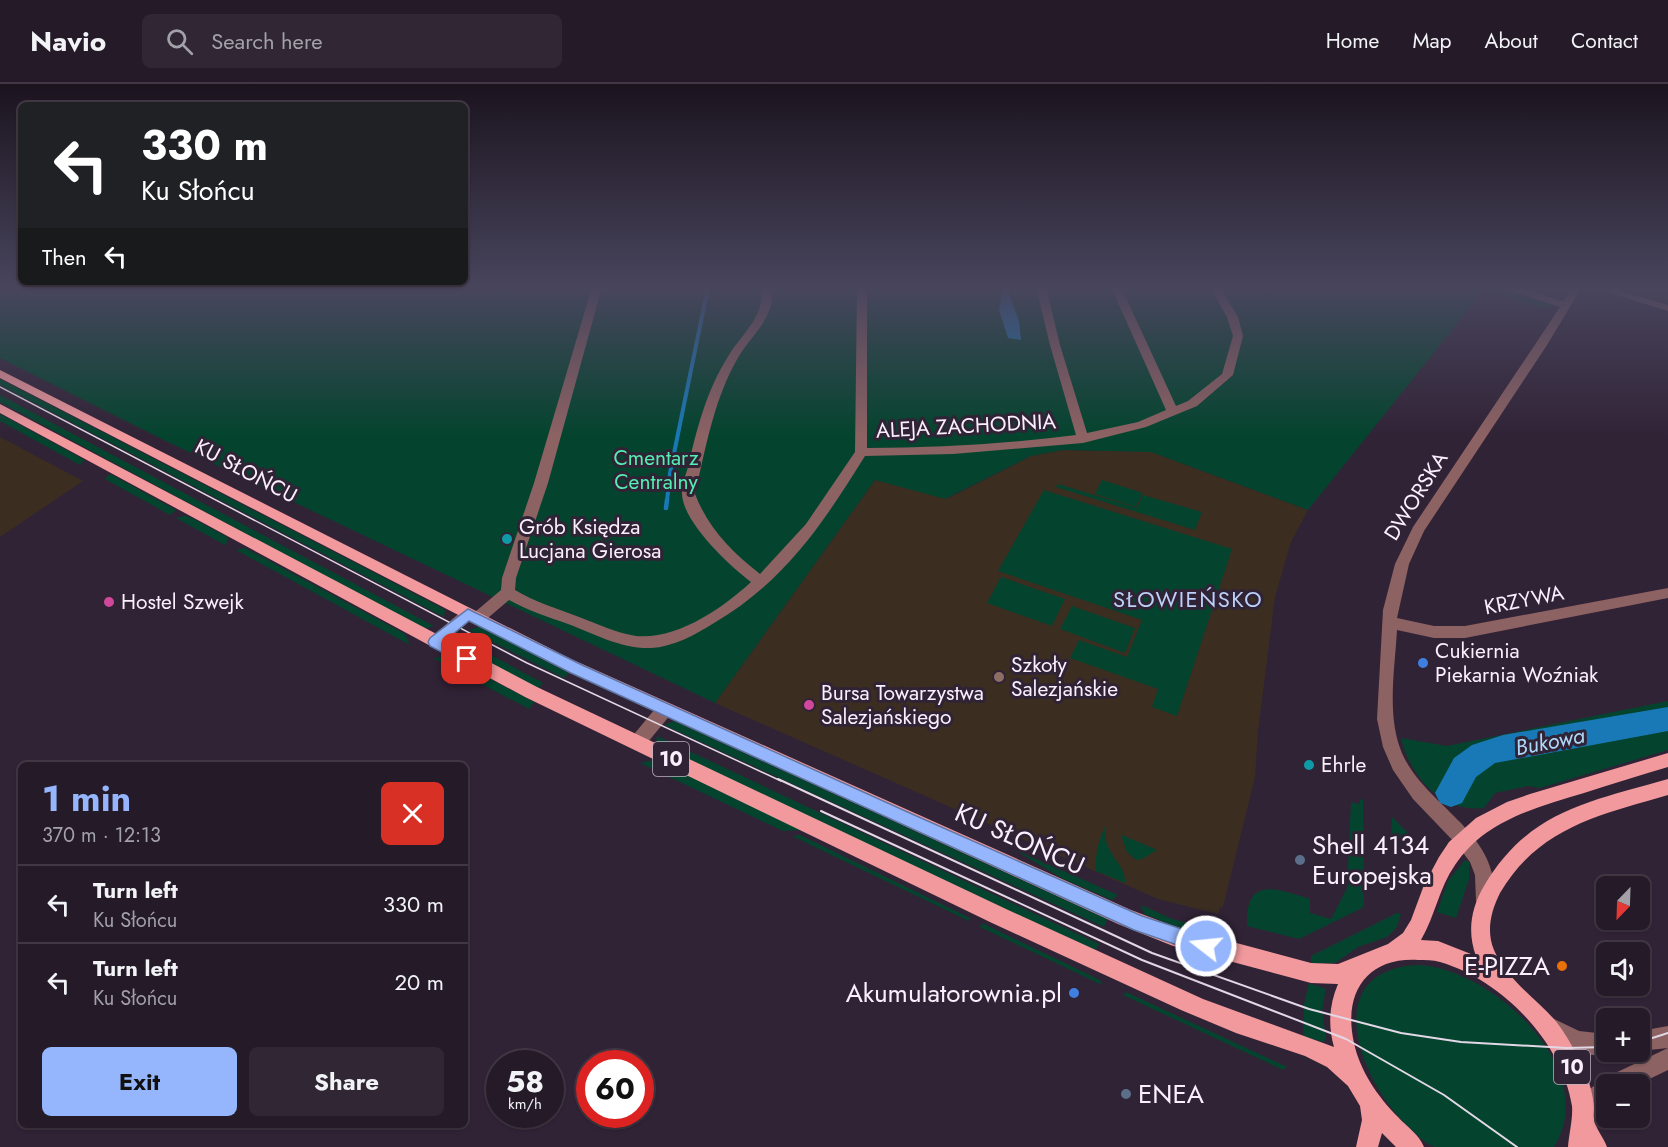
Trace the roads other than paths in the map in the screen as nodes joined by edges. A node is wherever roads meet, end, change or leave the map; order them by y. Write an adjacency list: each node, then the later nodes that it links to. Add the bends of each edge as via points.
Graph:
1 (583, 337): 14 (street)
2 (746, 337): 13 (street, via 715,389 688,494 704,527 726,553)
3 (862, 337): 12 (street)
4 (1053, 337): 11 (street)
5 (1138, 337): 10 (street)
6 (1238, 337): 10 (street, ALEJA ZACHODNIA, via 1228,372 1214,387)
7 (1547, 337): 17 (street, DWORSKA, via 1418,530 1399,574)
8 (0, 373): 16 (main road, KU SŁOŃCU / 10)
9 (0, 408): 18 (main road, 10)
10 (1173, 413): 11 (street, ALEJA ZACHODNIA, via 1127,430)
11 (1083, 440): 12 (street, ALEJA ZACHODNIA, via 964,450)
12 (861, 453): 13 (street, ALEJA ZACHODNIA, via 800,542)
13 (762, 584): 14 (street, ALEJA ZACHODNIA, via 692,629 646,642 619,637)
14 (508, 592): 16 (street)
15 (1668, 593): 17 (street, KRZYWA, via 1465,632 1434,632)
16 (472, 617): 18 (street); 19 (main road, KU SŁOŃCU / 10)
17 (1388, 622): 23 (street, DWORSKA, via 1385,719 1391,747 1419,794)
18 (435, 642): 20 (main road, 10)
19 (665, 709): 20 (street); 26 (main road, KU SŁOŃCU / 10, via 1156,930 1311,973 1338,974)
20 (637, 743): 34 (main road, 10, via 1180,999 1326,1054 1345,1065)
21 (1668, 759): 23 (main road, via 1512,807 1484,822)
22 (1668, 787): 24 (main road, via 1576,816 1542,832 1513,856)
23 (1464, 840): 24 (street, DWORSKA, via 1483,869); 25 (main road, via 1437,878 1417,933)
24 (1486, 901): 27 (main road, via 1480,944)
25 (1395, 951): 26 (main road, 10); 27 (main road, 10, via 1420,950 1448,956)
26 (1365, 964): 34 (main road, via 1348,985 1341,1014 1345,1048)
27 (1504, 984): 28 (main road, 10)
28 (1548, 1026): 31 (street, via 1577,1042); 37 (main road, 10, via 1573,1069)
29 (1668, 1037): 30 (street)
30 (1650, 1040)
31 (1596, 1043)
32 (1668, 1059): 33 (street)
33 (1637, 1074)
34 (1356, 1078): 36 (main road, 10)
35 (1596, 1099): 37 (street)
36 (1370, 1100): 38 (main road, via 1373,1120); 39 (main road, 10)
37 (1584, 1118): 40 (main road); 41 (main road, 10)
38 (1367, 1147)
39 (1413, 1147)
40 (1579, 1147)
41 (1596, 1147)

